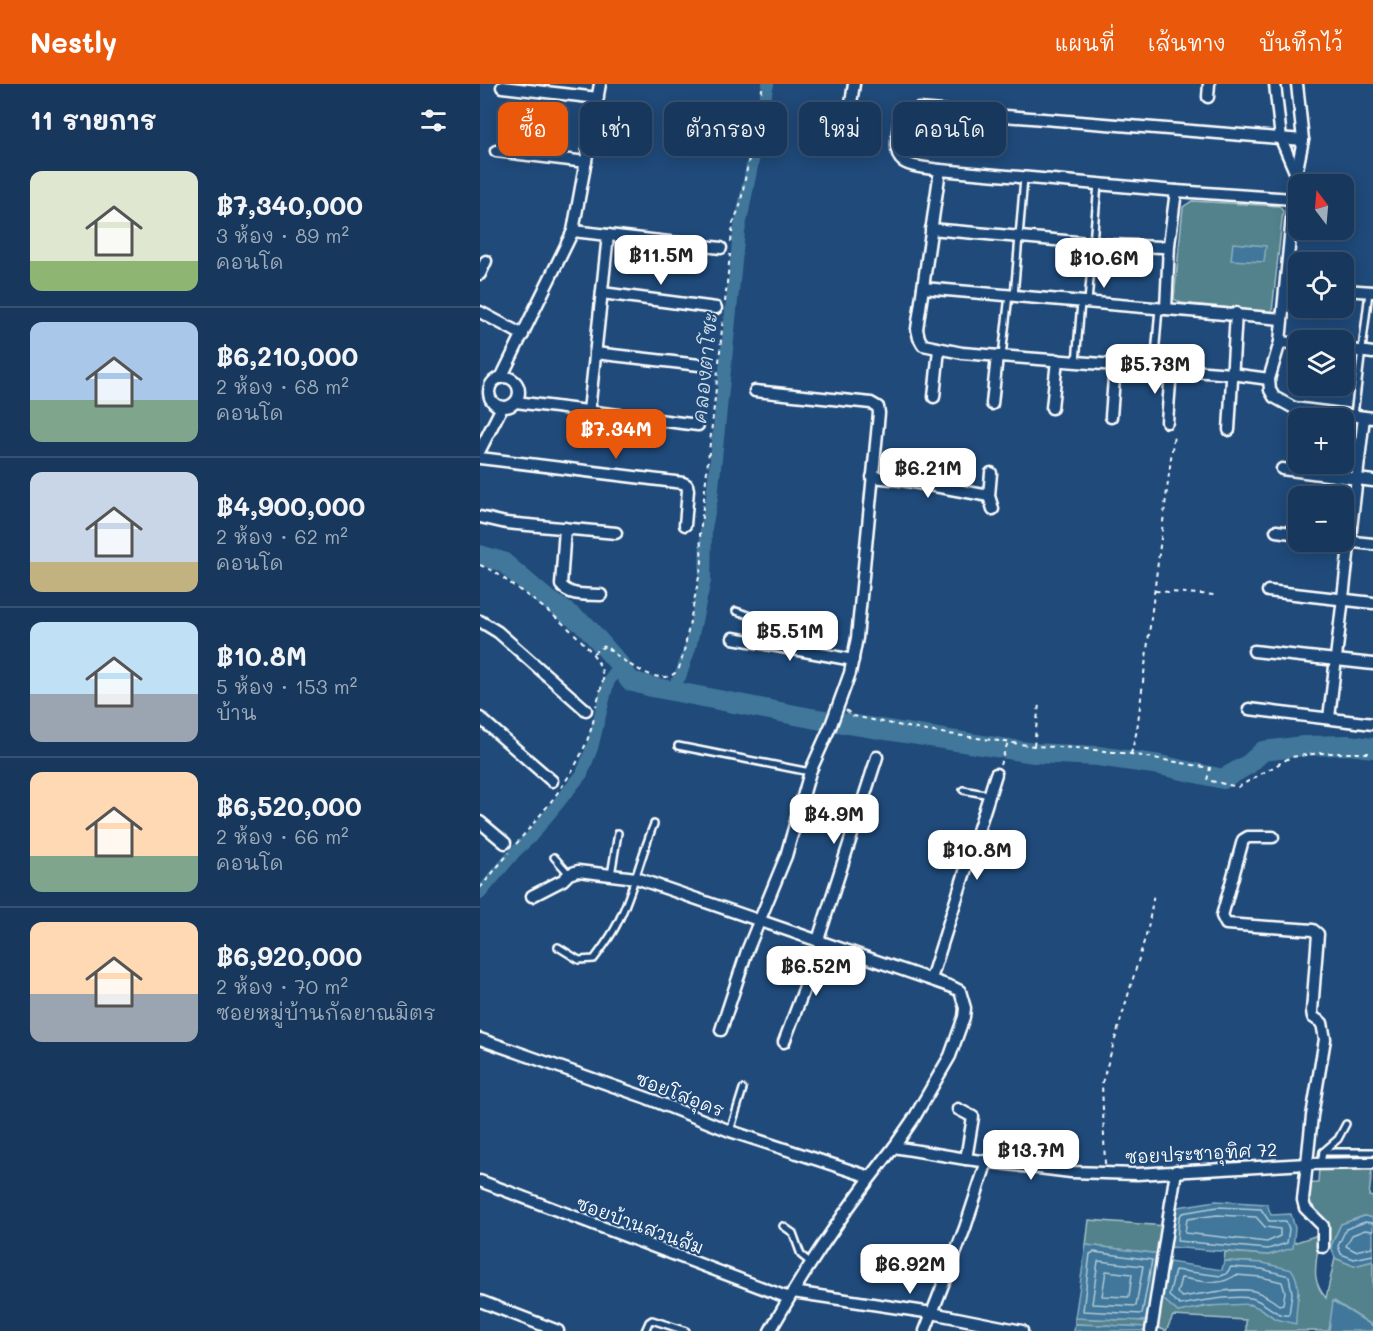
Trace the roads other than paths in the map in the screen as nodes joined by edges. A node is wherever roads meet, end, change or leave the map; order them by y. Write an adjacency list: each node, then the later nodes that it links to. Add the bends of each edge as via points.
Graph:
1 (600, 84): 9 (street)
2 (854, 84): 10 (street)
3 (1209, 84): 8 (street)
4 (1275, 84): 11 (street)
5 (1297, 84): 12 (street)
6 (502, 87): 7 (street)
7 (529, 87): 9 (street)
8 (1208, 97)
9 (598, 98): 14 (street)
10 (851, 102)
11 (1281, 139): 12 (street); 15 (street, via 909,111 900,118 897,157 906,165); 16 (street)
12 (1303, 140): 16 (street)
13 (496, 151): 14 (street)
14 (586, 162): 22 (street)
15 (940, 170): 17 (street); 21 (street)
16 (1296, 174)
17 (1024, 177): 18 (street); 24 (lane)
18 (1098, 184): 19 (street); 26 (lane)
19 (1176, 191): 20 (street); 27 (street)
20 (1288, 199)
21 (931, 229): 24 (street); 32 (street)
22 (573, 231): 23 (street); 43 (street)
23 (608, 235): 28 (street); 35 (street)
24 (1019, 237): 26 (street); 36 (lane)
25 (1291, 240): 31 (street)
26 (1093, 244): 27 (street); 37 (lane)
27 (1169, 245): 39 (street)
28 (721, 248)
29 (486, 261): 30 (street)
30 (480, 274)
31 (1287, 284): 42 (street)
32 (923, 288): 36 (street); 46 (street, via 919,338 923,345)
33 (1354, 291): 34 (street)
34 (1371, 292): 47 (lane)
35 (602, 293): 38 (street); 48 (street)
36 (1011, 296): 37 (street); 49 (lane)
37 (1085, 302): 39 (street); 51 (lane)
38 (716, 308)
39 (1163, 308): 41 (street); 54 (lane)
40 (480, 312): 43 (street)
41 (1236, 313): 42 (street); 56 (street)
42 (1282, 319): 44 (street)
43 (523, 334): 57 (street)
44 (1280, 342): 45 (street); 59 (street)
45 (1288, 343)
46 (939, 349): 49 (street); 62 (street)
47 (1368, 352): 69 (lane)
48 (595, 353): 53 (street); 67 (street)
49 (1000, 356): 50 (street); 64 (street)
50 (1057, 360): 51 (street); 66 (street)
51 (1076, 362): 52 (street)
52 (1115, 365): 54 (street); 68 (street)
53 (708, 366)
54 (1154, 369): 55 (street)
55 (1171, 370): 56 (street); 70 (street)
56 (1232, 374): 59 (street); 72 (street)
57 (501, 378): 60 (street); 63 (street, via 512,379 518,387)
58 (480, 379): 60 (street)
59 (1269, 380): 69 (street, via 1274,397 1294,408)
60 (492, 385): 65 (street, via 490,398)
61 (755, 391): 76 (street, via 871,403 878,407)
62 (934, 397)
63 (516, 402): 65 (street); 67 (street)
64 (992, 404)
65 (502, 407): 73 (street)
66 (1052, 408)
67 (589, 411): 71 (street)
68 (1111, 417)
69 (1364, 417): 77 (street)
70 (1167, 422)
71 (698, 425)
72 (1229, 430)
73 (480, 451): 83 (street, via 683,483 688,490)
74 (1282, 469): 77 (street)
75 (991, 473): 79 (street)
76 (873, 477): 79 (street); 100 (street)
77 (1357, 479): 78 (street); 80 (street)
78 (1373, 481)
79 (989, 496): 81 (street)
80 (1354, 498)
81 (993, 509)
82 (480, 517): 84 (street)
83 (685, 525)
84 (564, 528): 86 (street); 92 (street, via 561,585 572,593)
85 (1276, 531): 87 (street)
86 (616, 533)
87 (1288, 533)
88 (1354, 542): 89 (street)
89 (1373, 544)
90 (1346, 552): 93 (street)
91 (1268, 591): 93 (street)
92 (602, 595)
93 (1343, 599): 94 (street); 101 (street)
94 (1373, 603)
95 (736, 611): 98 (lane, via 765,622)
96 (480, 621): 104 (street, via 498,632)
97 (733, 638): 98 (street)
98 (775, 645): 100 (street)
99 (1254, 651): 101 (street)
100 (853, 660): 110 (street)
101 (1336, 660): 102 (street); 106 (street)
102 (1373, 664)
103 (1249, 709): 106 (street)
104 (586, 710)
105 (480, 718): 112 (street)
106 (1329, 718): 107 (street)
107 (1373, 724)
108 (678, 746): 110 (lane)
109 (877, 758): 126 (street)
110 (810, 772): 125 (street, via 786,855)
111 (996, 774): 114 (street)
112 (552, 781)
113 (963, 790): 114 (lane)
114 (990, 795): 128 (street)
115 (480, 822): 119 (street)
116 (654, 824): 123 (lane)
117 (618, 833): 122 (lane)
118 (1273, 837): 142 (street, via 1243,840 1222,916 1226,924 1318,933 1312,1011 1313,1017 1322,1023 1325,1039)
119 (505, 843)
120 (554, 857): 121 (lane)
121 (569, 874): 122 (street); 124 (street)
122 (611, 874): 123 (street)
123 (636, 878): 125 (street); 127 (lane, via 619,922 594,959 579,960)
124 (532, 896)
125 (760, 921): 126 (street); 129 (street)
126 (820, 941): 128 (street); 131 (street)
127 (558, 947)
128 (931, 979): 136 (street, via 960,991 966,1008 950,1056)
129 (722, 1030)
130 (480, 1039): 135 (street, ซอยโสอุดร)
131 (784, 1042)
132 (743, 1089): 135 (lane)
133 (958, 1109): 139 (street, via 971,1114 974,1121)
134 (1346, 1124): 138 (lane)
135 (730, 1131): 144 (street, ซอยโสอุดร)
136 (894, 1147): 139 (street, ซอยประชาอุทิศ 72); 144 (street)
137 (1373, 1152): 138 (lane)
138 (1322, 1157): 141 (street, ซอยประชาอุทิศ 72); 142 (street, ซอยประชาอุทิศ 72)
139 (966, 1159): 140 (street, ซอยประชาอุทิศ 72)
140 (987, 1161): 143 (street, ซอยประชาอุทิศ 72, via 1071,1172); 151 (street)
141 (1373, 1163)
142 (1308, 1164): 143 (street, ซอยประชาอุทิศ 72); 147 (street, via 1303,1200 1305,1208 1323,1226)
143 (1176, 1171): 158 (street)
144 (870, 1177): 148 (street)
145 (480, 1181): 149 (street, ซอยบ้านสวนส้ม)
146 (783, 1226): 148 (lane, via 794,1233 801,1255)
147 (1323, 1246)
148 (812, 1264): 149 (street)
149 (791, 1295): 151 (street, ซอยบ้านสวนส้ม); 155 (street)
150 (480, 1301): 152 (street)
151 (932, 1313): 156 (street); 157 (street, ซอยบ้านสวนส้ม)
152 (558, 1331)
153 (645, 1331): 154 (lane, via 652,1320)
154 (686, 1331)
155 (770, 1331)
156 (925, 1331)
157 (1022, 1331)
158 (1151, 1331)

